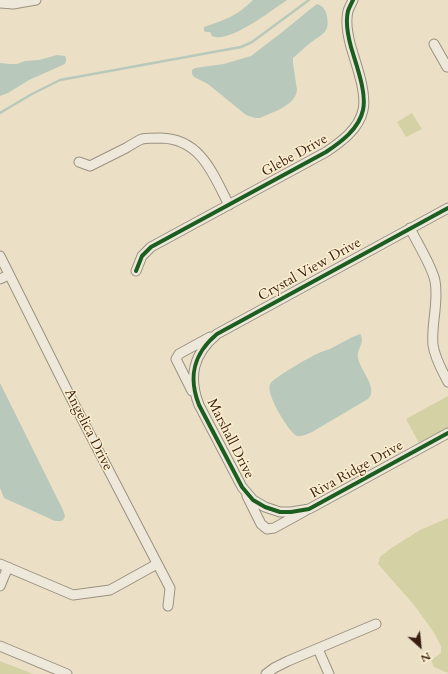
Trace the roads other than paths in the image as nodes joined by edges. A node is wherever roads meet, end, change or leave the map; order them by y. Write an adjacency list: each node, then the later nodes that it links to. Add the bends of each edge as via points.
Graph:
1 (36, 0): 3 (street, via 13,4)
2 (353, 0): 7 (street, Glebe Drive, via 348,13 347,33 364,97 359,120 345,139 336,146)
3 (0, 2)
4 (434, 44): 5 (street)
5 (448, 66)
6 (79, 162): 7 (street, via 90,166 141,140 169,138 189,146 200,156)
7 (229, 205): 11 (street, Glebe Drive, via 151,248 142,256)
8 (448, 208): 9 (street, Crystal View Drive)
9 (410, 228): 14 (street, Crystal View Drive); 16 (street, via 435,281 433,345 435,356)
10 (0, 256): 12 (street, Angelica Drive)
11 (136, 271)
12 (9, 275): 13 (street); 22 (street, Angelica Drive)
13 (0, 279)
14 (222, 331): 15 (street, Crystal View Drive, via 206,344); 17 (street, via 179,354 176,359)
15 (195, 364): 17 (street, Marshall Drive, via 194,386)
16 (448, 382)
17 (199, 405): 19 (street, Marshall Drive)
18 (448, 432): 20 (street, Riva Ridge Drive)
19 (242, 488): 20 (street, via 261,524 267,529 288,521); 21 (street, Marshall Drive, via 253,500)
20 (309, 508): 21 (street, Riva Ridge Drive, via 286,512)
21 (272, 510)
22 (157, 564): 23 (street, via 110,590 73,595); 25 (street, Angelica Drive, via 170,588)
23 (4, 565): 24 (street)
24 (0, 586)
25 (168, 606)
26 (376, 624): 28 (street)
27 (0, 646): 29 (street)
28 (318, 649): 30 (street, via 288,661); 31 (street)
29 (67, 674)
30 (266, 674)
31 (329, 674)

